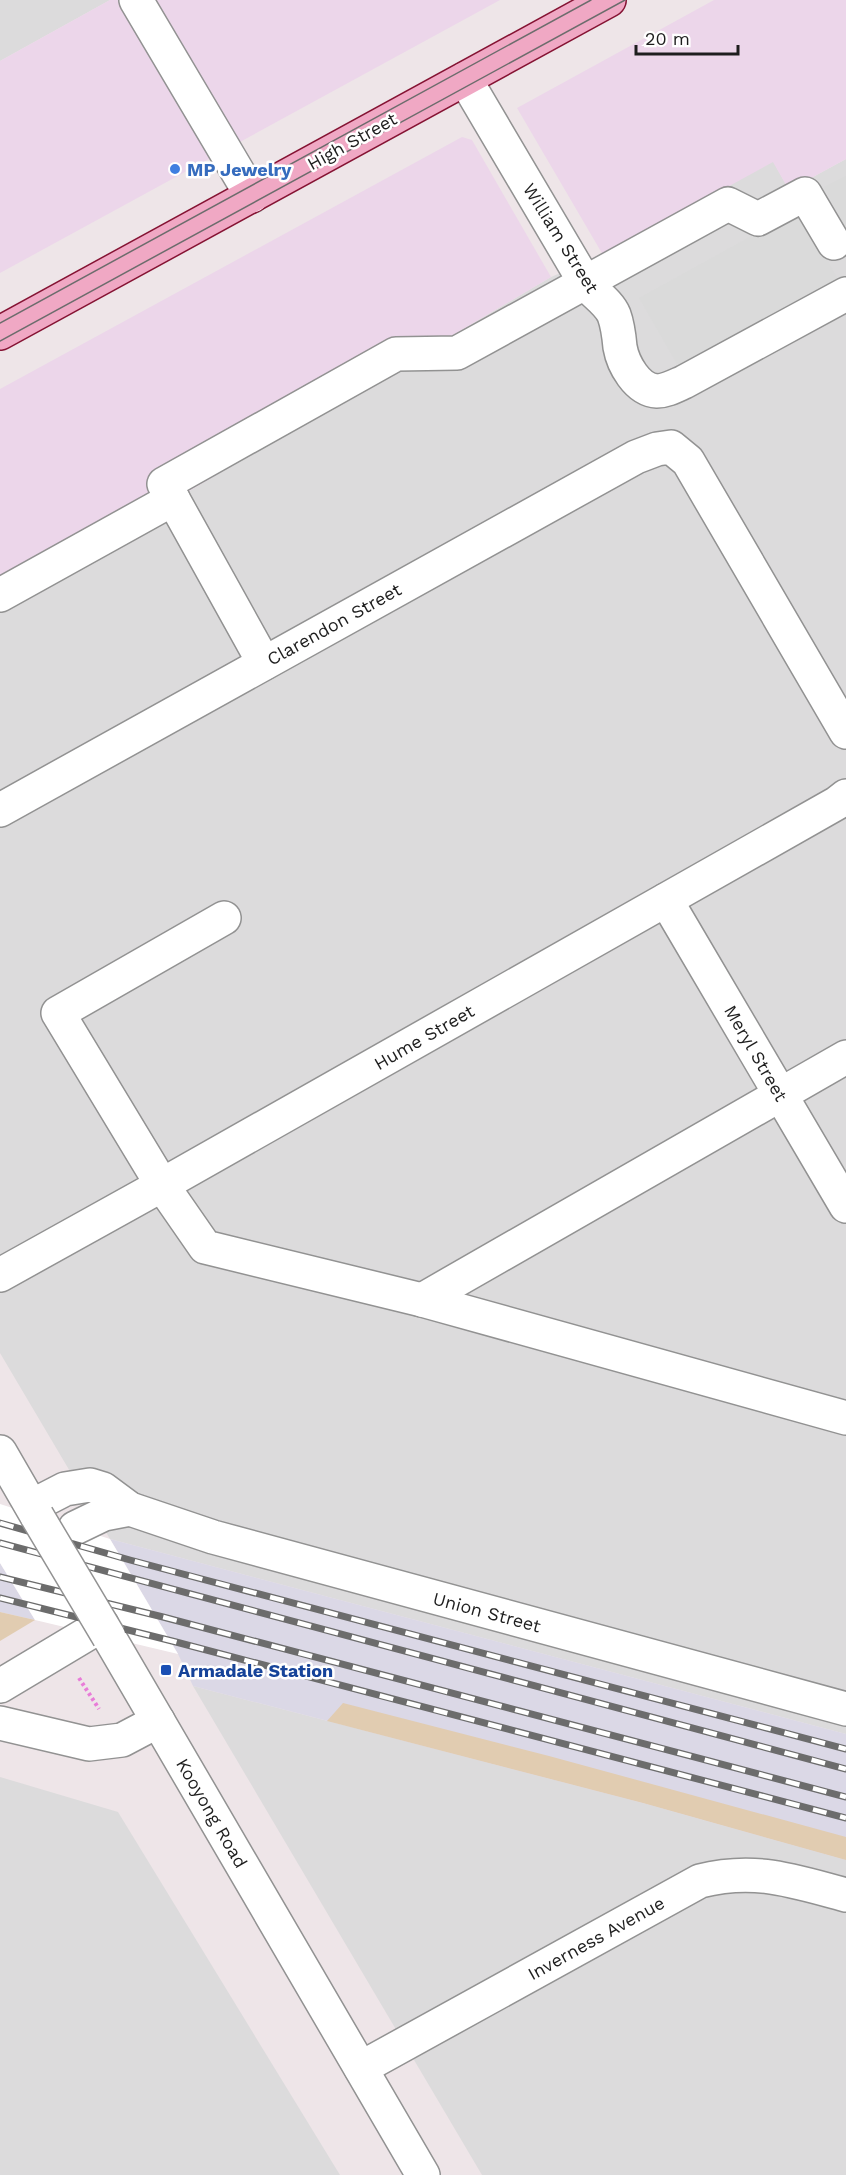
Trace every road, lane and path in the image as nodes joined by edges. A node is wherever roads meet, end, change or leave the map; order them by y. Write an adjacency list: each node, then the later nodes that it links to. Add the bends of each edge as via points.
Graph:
1 (136, 0): 4 (street)
2 (609, 0): 3 (main road, High Street)
3 (465, 79): 4 (main road, High Street); 6 (street, William Street)
4 (252, 196): 8 (main road, High Street)
5 (834, 243): 6 (street, via 805,194 758,219 728,204)
6 (586, 284): 7 (street, William Street, via 613,313 624,364 638,382 656,391 684,382); 9 (street, via 457,353 396,354 164,484)
7 (846, 294)
8 (0, 333)
9 (173, 500): 10 (street); 11 (street)
10 (0, 595)
11 (264, 663): 12 (street, Clarendon Street, via 636,457 671,447 688,461); 14 (street, Clarendon Street)
12 (846, 732)
13 (842, 800): 15 (street, Hume Street)
14 (0, 810)
15 (666, 900): 18 (street, Meryl Street); 19 (street, Hume Street)
16 (224, 918): 19 (street, via 58,1013)
17 (846, 1057): 18 (street)
18 (780, 1094): 20 (street, Meryl Street); 22 (street)
19 (162, 1185): 21 (street, Hume Street); 22 (street, via 205,1247)
20 (846, 1206)
21 (0, 1275)
22 (422, 1300): 23 (street)
23 (846, 1418)
24 (0, 1452): 26 (street, Kooyong Road)
25 (130, 1509): 26 (street); 26 (street, Union Street, via 103,1489 90,1485 65,1488); 30 (street, Union Street, via 213,1537)
26 (49, 1522): 27 (street, Kooyong Road, bridge)
27 (100, 1632): 29 (street); 32 (street, Kooyong Road)
28 (75, 1672): 31 (path)
29 (0, 1686)
30 (846, 1709)
31 (100, 1712)
32 (158, 1721): 33 (street, via 122,1740 89,1744); 35 (street, Kooyong Road)
33 (0, 1723)
34 (846, 1895): 35 (street, Inverness Avenue, via 773,1876 746,1874 700,1881)
35 (361, 2068): 36 (street, Kooyong Road)
36 (423, 2175)

